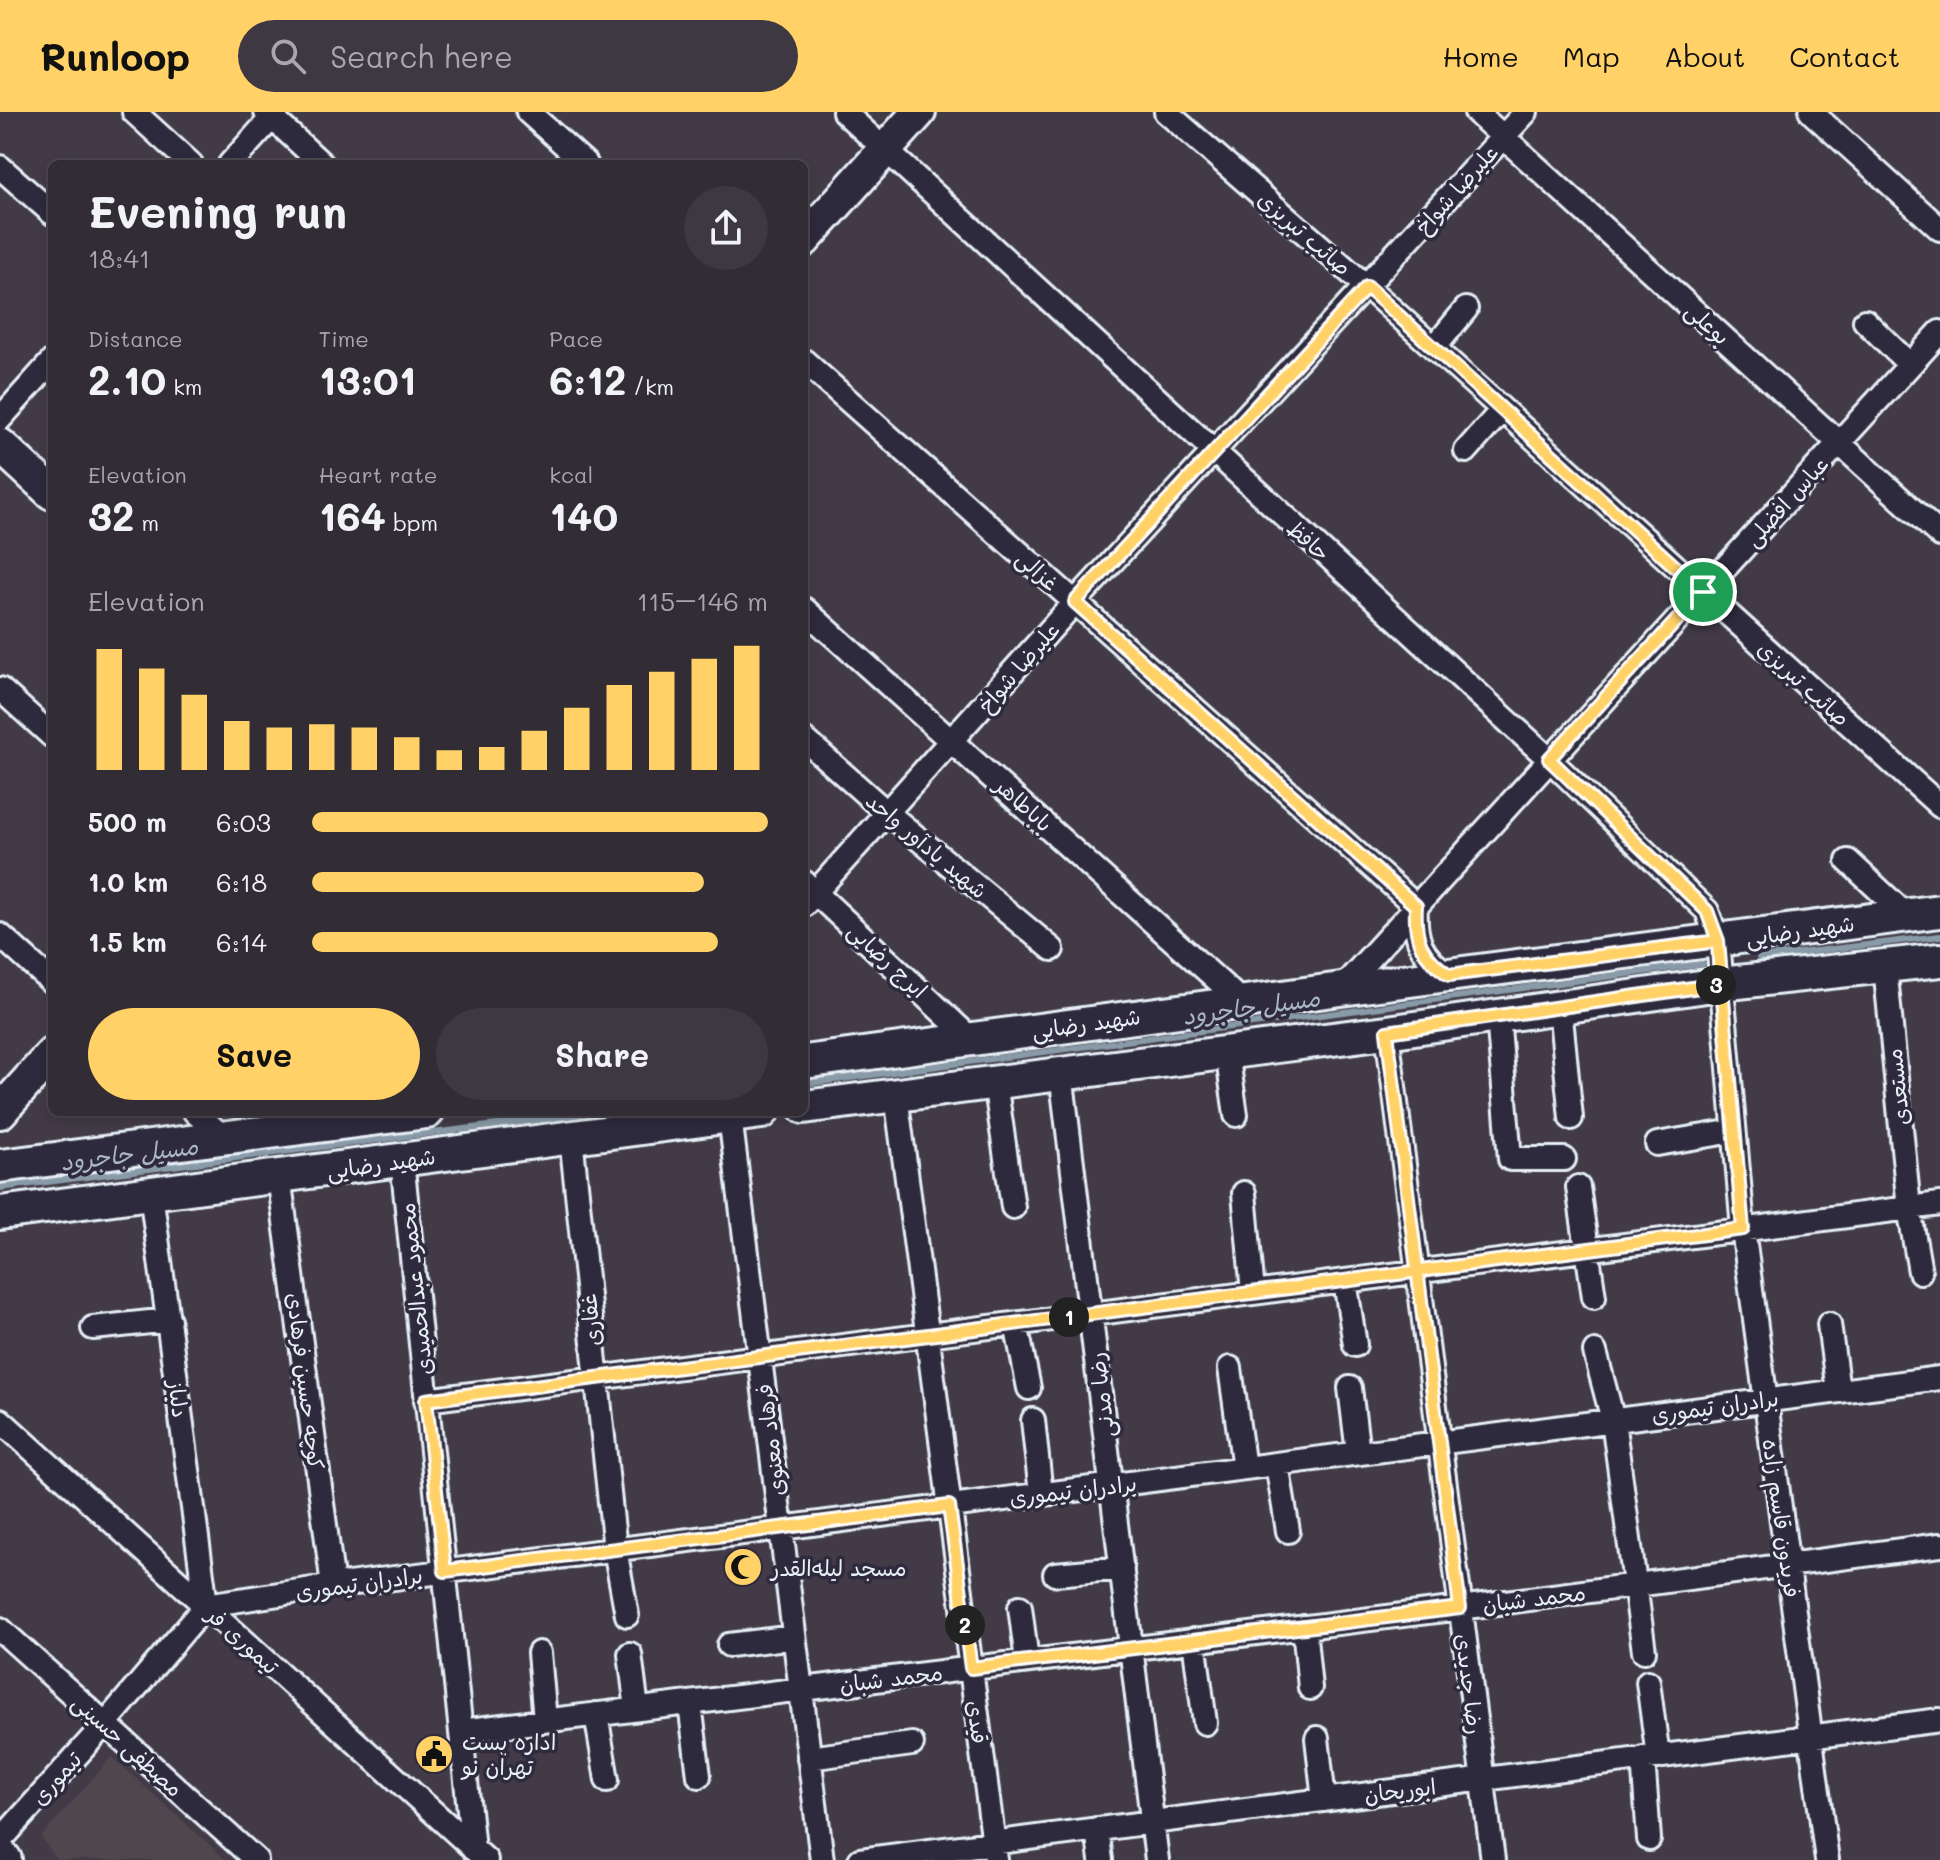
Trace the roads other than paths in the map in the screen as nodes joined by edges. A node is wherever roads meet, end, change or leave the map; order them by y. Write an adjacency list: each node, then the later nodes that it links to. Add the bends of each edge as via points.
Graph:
1 (134, 112): 13 (street)
2 (528, 112): 16 (street)
3 (844, 112): 12 (street, حافظ)
4 (894, 112): 12 (main road)
5 (919, 112): 12 (main road)
6 (1166, 112): 22 (street, صائب تبریزی)
7 (1476, 112): 11 (street, بوعلی)
8 (1526, 112): 11 (street, علیرضا شواخ)
9 (1811, 112): 20 (street)
10 (272, 114): 14 (street); 15 (street)
11 (1504, 136): 22 (street, علیرضا شواخ); 32 (street, بوعلی)
12 (878, 143): 18 (main road); 21 (main road); 35 (street, حافظ)
13 (187, 160)
14 (233, 160)
15 (318, 160)
16 (582, 160)
17 (0, 167): 19 (street)
18 (808, 206)
19 (48, 209)
20 (1940, 229)
21 (808, 235)
22 (1367, 287): 26 (street, صائب تبریزی); 35 (street, علیرضا شواخ)
23 (1466, 309): 26 (street)
24 (1865, 321): 29 (street)
25 (1940, 332): 29 (street, عباس افضلی)
26 (1434, 348): 30 (street, صائب تبریزی)
27 (48, 365): 31 (street)
28 (808, 365): 39 (street, غزالی)
29 (1910, 365): 32 (street, عباس افضلی)
30 (1502, 410): 34 (street); 38 (street, صائب تبریزی)
31 (0, 419)
32 (1839, 443): 37 (street, بوعلی); 38 (street, عباس افضلی)
33 (0, 445): 36 (main road)
34 (1466, 451)
35 (1215, 453): 39 (street, علیرضا شواخ); 45 (street, حافظ)
36 (48, 485)
37 (1940, 535)
38 (1703, 592): 45 (street, عباس افضلی); 46 (street, صائب تبریزی)
39 (1075, 602): 43 (street, علیرضا شواخ); 50 (street, غزالی)
40 (808, 613): 43 (street, باباطاهر)
41 (0, 689): 42 (street)
42 (48, 732)
43 (954, 741): 47 (street, علیرضا شواخ); 62 (street, باباطاهر)
44 (808, 743): 47 (street, شهید یادآور واحد)
45 (1549, 759): 50 (street, عباس افضلی); 54 (street, حافظ, via 1707,911)
46 (1940, 806)
47 (886, 812): 49 (street, علیرضا شواخ); 55 (street, شهید یادآور واحد)
48 (1848, 861): 52 (street)
49 (808, 893): 66 (street, ایرج رضایی)
50 (1416, 906): 58 (street, via 1421,947); 61 (street, عباس افضلی)
51 (1940, 911): 52 (main road, شهید رضایی)
52 (1907, 916): 54 (main road, شهید رضایی)
53 (0, 935): 59 (street)
54 (1718, 941): 58 (main road, شهید رضایی); 60 (street, فریدون قاسم زاده)
55 (1052, 949)
56 (1940, 960): 57 (main road, شهید رضایی)
57 (1885, 966): 60 (main road, شهید رضایی); 93 (street, مستعدی)
58 (1449, 975): 61 (main road, شهید رضایی)
59 (48, 978)
60 (1720, 984): 63 (main road, شهید رضایی); 80 (street, فریدون قاسم زاده)
61 (1341, 989): 62 (main road, شهید رضایی)
62 (1242, 1002): 66 (main road, شهید رضایی)
63 (1560, 1007): 64 (main road, شهید رضایی); 79 (street)
64 (1498, 1016): 65 (main road, شهید رضایی); 84 (street, via 1510,1159)
65 (1387, 1032): 67 (main road, شهید رضایی); 97 (street, رضا جدیدی)
66 (971, 1039): 69 (main road, شهید رضایی)
67 (1227, 1052): 70 (main road, شهید رضایی); 75 (street)
68 (48, 1058): 74 (main road)
69 (808, 1061)
70 (1061, 1073): 71 (main road, شهید رضایی); 102 (street, رضا مدنی)
71 (995, 1082): 72 (main road, شهید رضایی); 92 (street)
72 (896, 1095): 73 (main road, شهید رضایی); 107 (street, قیدی)
73 (808, 1106)
74 (0, 1112)
75 (1236, 1115)
76 (199, 1116): 82 (street)
77 (396, 1116): 82 (main road, شهید رضایی)
78 (730, 1116): 81 (main road, شهید رضایی); 110 (street, فرهاد معنوی)
79 (1571, 1118)
80 (1734, 1131): 83 (street); 95 (street, فریدون قاسم زاده)
81 (571, 1137): 85 (main road, شهید رضایی); 112 (street, غفاری)
82 (224, 1138): 86 (main road, شهید رضایی)
83 (1657, 1144)
84 (1564, 1159)
85 (402, 1160): 87 (main road, شهید رضایی); 118 (street, محمود عبدالحمیدی)
86 (0, 1166)
87 (279, 1176): 89 (main road, شهید رضایی); 138 (street, کوچه حسین فرهادی)
88 (1578, 1187): 96 (street)
89 (151, 1193): 94 (main road, شهید رضایی); 103 (street, دلباز)
90 (1244, 1193): 100 (street)
91 (1940, 1204): 93 (street)
92 (1013, 1207)
93 (1909, 1208): 95 (street); 98 (street, مستعدی)
94 (0, 1213)
95 (1743, 1229): 96 (street); 117 (street, فریدون قاسم زاده)
96 (1587, 1250): 97 (street); 101 (street)
97 (1417, 1271): 99 (street); 122 (street, رضا جدیدی)
98 (1920, 1272)
99 (1345, 1281): 100 (street); 108 (street)
100 (1253, 1293): 102 (street)
101 (1594, 1297)
102 (1091, 1314): 104 (street); 126 (street, رضا مدنی)
103 (169, 1320): 106 (street); 139 (street, دلباز)
104 (1016, 1324): 107 (street); 114 (street)
105 (1829, 1324): 116 (street)
106 (93, 1328)
107 (927, 1335): 110 (street); 128 (street, قیدی)
108 (1355, 1345)
109 (1595, 1352): 121 (street)
110 (760, 1357): 112 (street); 129 (street, فرهاد معنوی)
111 (1230, 1368): 125 (street)
112 (597, 1378): 118 (street); 132 (street, غفاری)
113 (1940, 1378): 116 (street, برادران تیموری)
114 (1029, 1388)
115 (1350, 1388): 123 (street)
116 (1838, 1391): 117 (street, برادران تیموری)
117 (1766, 1399): 121 (street, برادران تیموری); 133 (street, فریدون قاسم زاده)
118 (426, 1400): 135 (street, محمود عبدالحمیدی)
119 (0, 1420): 139 (street, تیموری فر)
120 (1033, 1420): 127 (street)
121 (1613, 1420): 122 (street, برادران تیموری); 137 (street)
122 (1439, 1442): 123 (street, برادران تیموری); 141 (street, رضا جدیدی)
123 (1358, 1453): 124 (street, برادران تیموری)
124 (1277, 1464): 125 (street, برادران تیموری); 130 (street)
125 (1244, 1468): 126 (street, برادران تیموری)
126 (1111, 1485): 127 (street, برادران تیموری); 134 (street, رضا مدنی)
127 (1041, 1494): 128 (street, برادران تیموری)
128 (949, 1506): 129 (street, برادران تیموری); 153 (street, قیدی)
129 (781, 1528): 132 (street, برادران تیموری); 145 (street, فرهاد معنوی)
130 (1288, 1531)
131 (1940, 1545): 133 (street, محمد شبان)
132 (615, 1549): 135 (street, برادران تیموری); 142 (street, غفاری)
133 (1788, 1564): 137 (street, محمد شبان); 165 (street, فریدون قاسم زاده)
134 (1122, 1568): 136 (street); 148 (street, رضا مدنی)
135 (445, 1571): 138 (street, برادران تیموری); 164 (street, محمود عبدالحمیدی)
136 (1055, 1574)
137 (1635, 1585): 141 (street, محمد شبان); 149 (street)
138 (333, 1586): 139 (street, برادران تیموری)
139 (206, 1605): 163 (street, تیموری); 179 (street, تیموری فر)
140 (1020, 1607): 152 (street)
141 (1460, 1608): 143 (street, محمد شبان); 171 (street, رضا جدیدی)
142 (627, 1615)
143 (1304, 1627): 146 (street, محمد شبان); 155 (street)
144 (0, 1629): 163 (street, مصطفی حسینی)
145 (794, 1637): 147 (street); 156 (street, فرهاد معنوی)
146 (1194, 1640): 148 (street, محمد شبان); 162 (street)
147 (729, 1645)
148 (1131, 1648): 152 (street, محمد شبان); 174 (street, رضا مدنی)
149 (1644, 1651)
150 (539, 1653): 160 (street)
151 (630, 1654): 158 (street)
152 (1027, 1661): 153 (street, محمد شبان)
153 (971, 1668): 156 (street, محمد شبان); 178 (street, قیدی)
154 (1648, 1682): 169 (street)
155 (1310, 1688)
156 (801, 1689): 157 (street, محمد شبان); 168 (street, فرهاد معنوی)
157 (690, 1704): 158 (street, محمد شبان); 170 (street)
158 (637, 1709): 159 (street, محمد شبان)
159 (596, 1714): 160 (street, محمد شبان); 172 (street)
160 (545, 1720): 164 (street, محمد شبان)
161 (1940, 1720): 165 (street, ابوریحان)
162 (1205, 1723)
163 (105, 1724): 177 (street, تیموری); 180 (street, مصطفی حسینی)
164 (461, 1731): 179 (street, محمود عبدالحمیدی)
165 (1810, 1735): 169 (street, ابوریحان); 186 (street, فریدون قاسم زاده)
166 (1317, 1738): 173 (street)
167 (912, 1744): 168 (street)
168 (809, 1758): 181 (street, فرهاد معنوی)
169 (1650, 1758): 171 (street, ابوریحان); 176 (street)
170 (699, 1776)
171 (1483, 1779): 173 (street, ابوریحان); 185 (street, رضا جدیدی)
172 (607, 1780)
173 (1324, 1800): 174 (street, ابوریحان)
174 (1152, 1822): 175 (street, ابوریحان); 184 (street, رضا مدنی)
175 (1097, 1829): 178 (street, ابوریحان); 183 (street)
176 (1649, 1839)
177 (0, 1841)
178 (995, 1851): 182 (street, ابوریحان)
179 (479, 1854)
180 (256, 1860)
181 (822, 1860)
182 (860, 1860)
183 (1101, 1860)
184 (1157, 1860)
185 (1493, 1860)
186 (1827, 1860)

